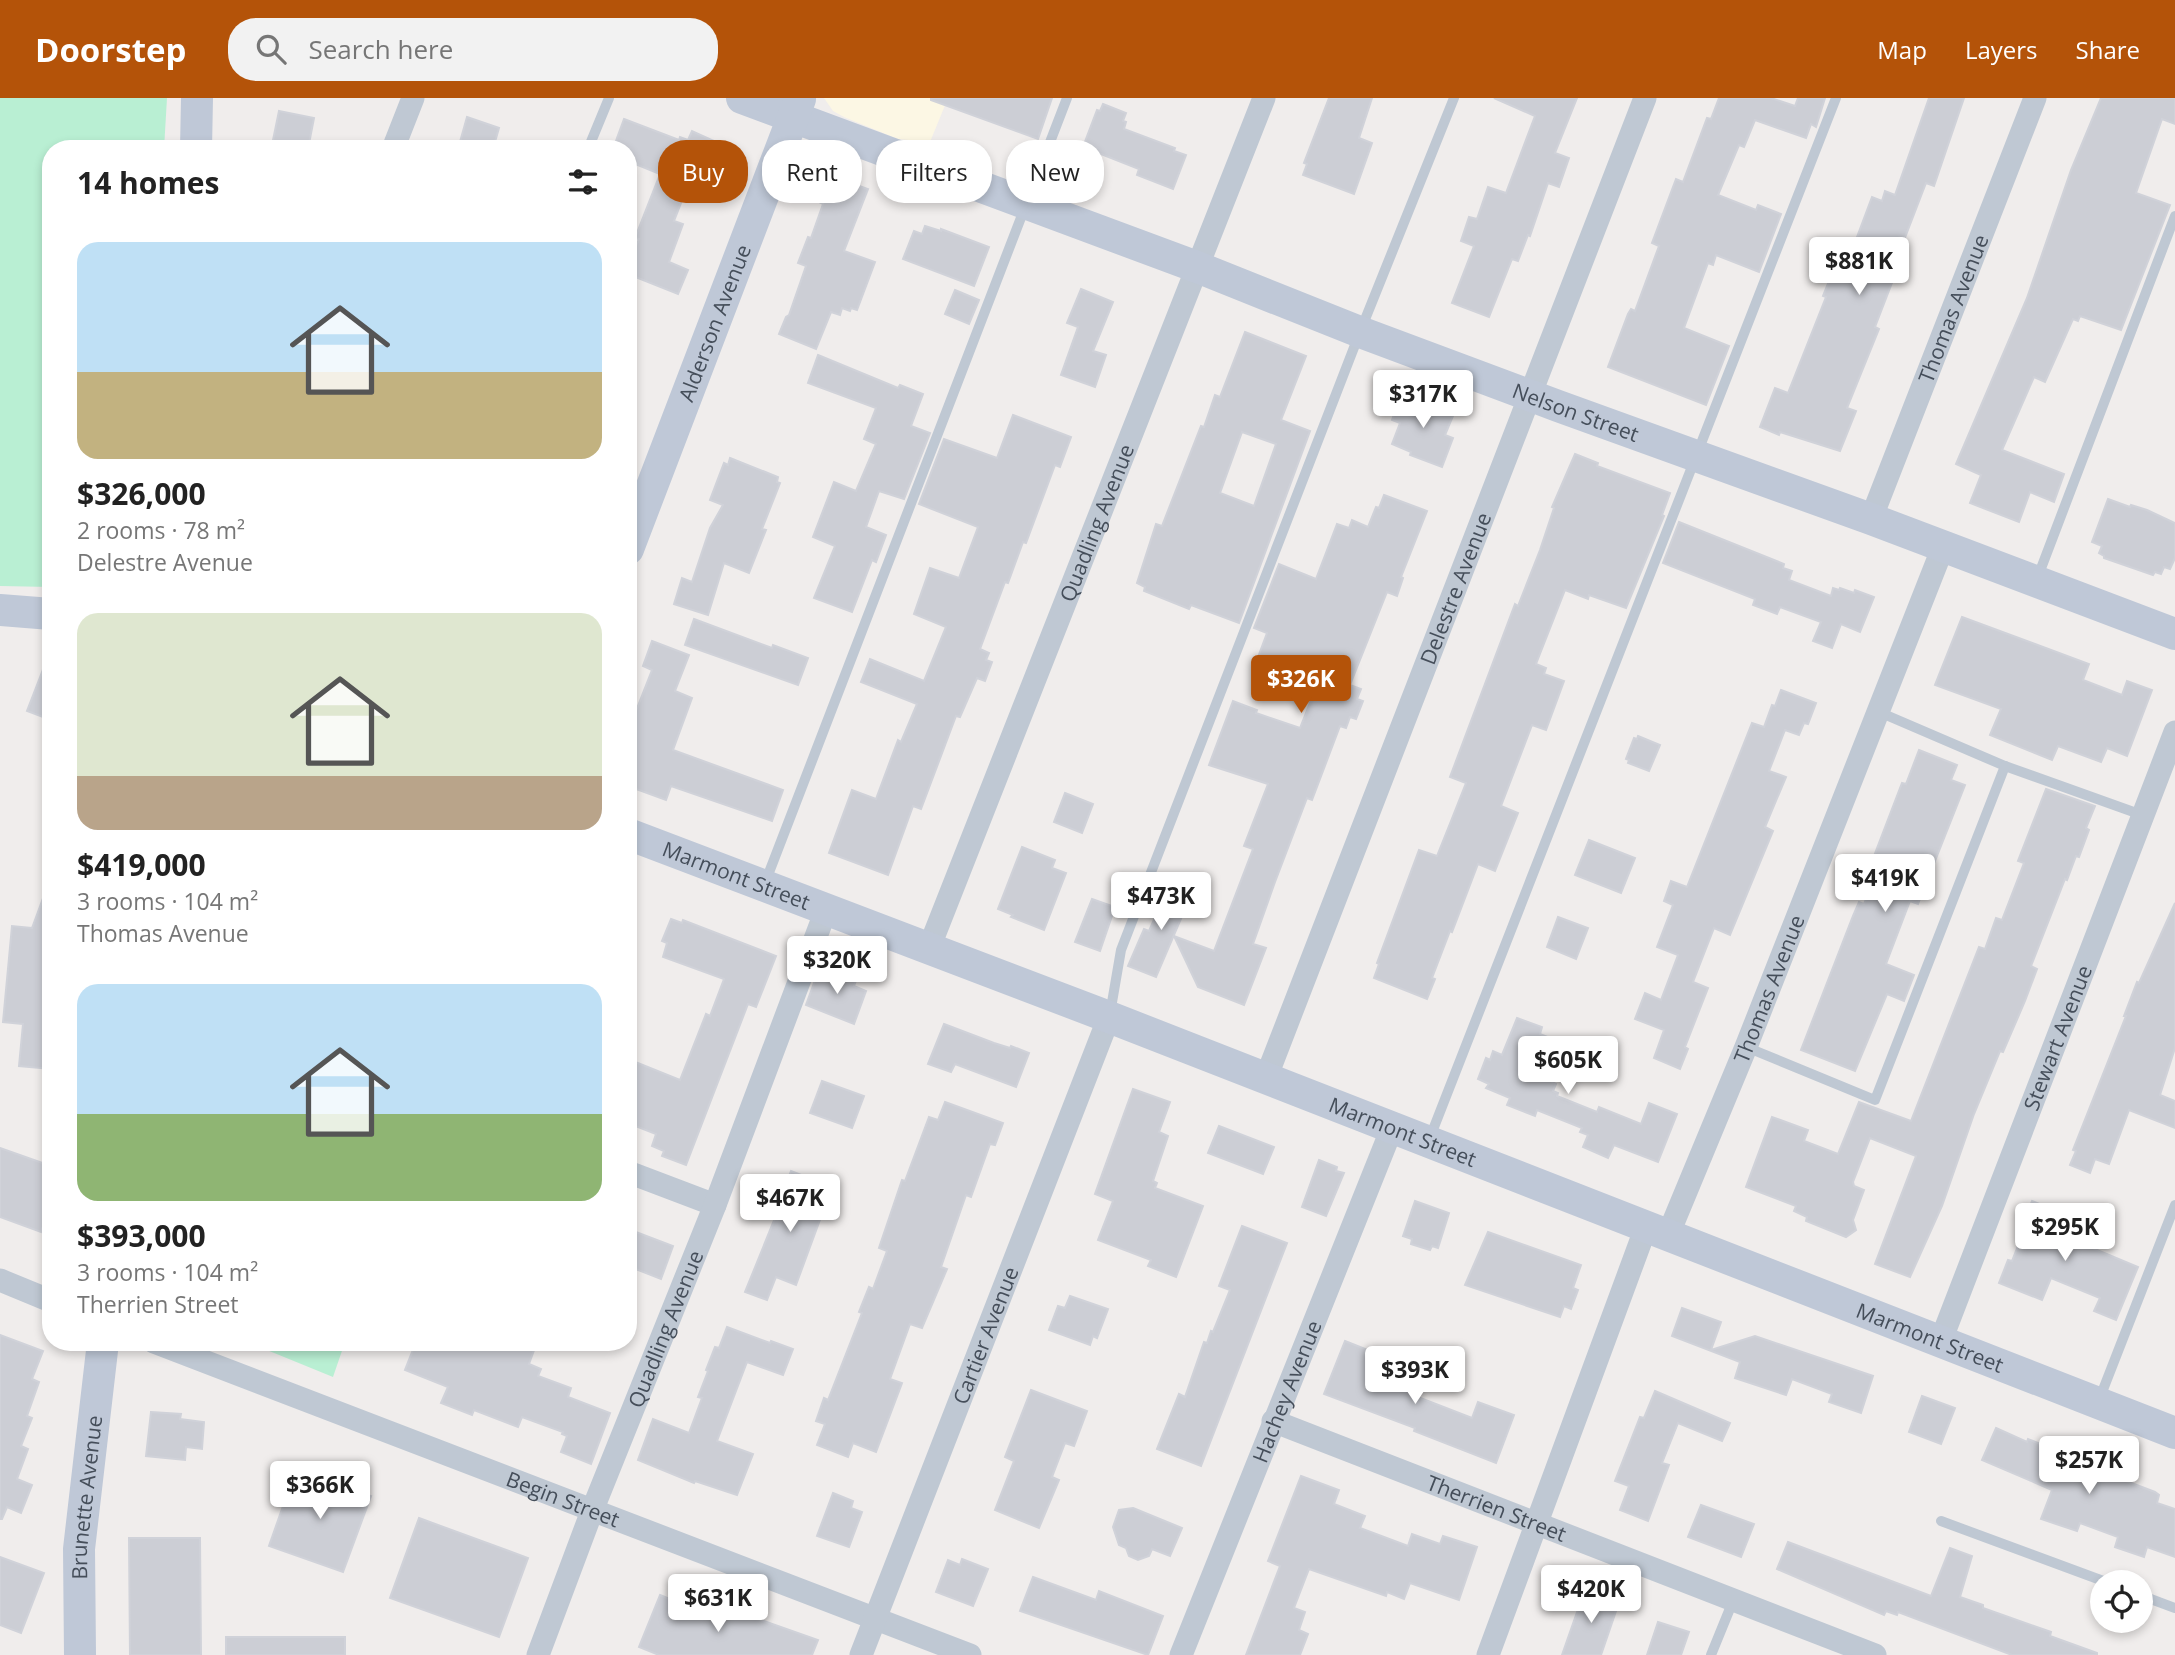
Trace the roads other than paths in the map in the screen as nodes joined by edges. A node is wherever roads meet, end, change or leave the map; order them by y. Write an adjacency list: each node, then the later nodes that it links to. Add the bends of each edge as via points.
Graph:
1 (197, 98): 12 (main road)
2 (413, 98): 13 (street)
3 (609, 98): 14 (lane)
4 (742, 98): 11 (main road, Nelson Street)
5 (1067, 98): 15 (lane)
6 (1264, 98): 17 (street, Quadling Avenue)
7 (1454, 98): 18 (lane)
8 (1645, 98): 19 (street, Delestre Avenue)
9 (1836, 98): 20 (lane)
10 (2035, 98): 21 (street, Thomas Avenue)
11 (797, 107): 15 (main road, Nelson Street); 22 (main road, Alderson Avenue)
12 (196, 140)
13 (397, 140)
14 (592, 140)
15 (1027, 205): 17 (main road, Nelson Street); 33 (lane)
16 (2175, 216): 24 (lane)
17 (1197, 267): 18 (main road, Nelson Street); 35 (street, Quadling Avenue)
18 (1360, 332): 19 (main road, Nelson Street); 36 (lane, via 1121,950)
19 (1530, 396): 20 (main road, Nelson Street); 38 (street, Delestre Avenue)
20 (1695, 456): 21 (main road, Nelson Street); 40 (lane)
21 (1871, 519): 23 (main road, Nelson Street)
22 (637, 525)
23 (1943, 547): 24 (main road, Nelson Street); 28 (street, Thomas Avenue)
24 (2036, 582): 27 (main road, Nelson Street)
25 (0, 610): 26 (main road)
26 (42, 613)
27 (2175, 634)
28 (1879, 712): 30 (lane); 37 (street, Thomas Avenue)
29 (2175, 732): 31 (street, Stewart Avenue)
30 (2005, 766): 31 (lane); 37 (lane, via 1875,1100)
31 (2142, 814): 47 (street, Stewart Avenue)
32 (637, 838): 33 (main road, Marmont Street)
33 (764, 887): 34 (main road, Marmont Street)
34 (826, 910): 35 (main road, Marmont Street); 42 (street, Quadling Avenue)
35 (929, 948): 36 (main road, Marmont Street)
36 (1109, 1017): 38 (main road, Marmont Street); 60 (street, Cartier Avenue)
37 (1746, 1047): 44 (street, Thomas Avenue)
38 (1266, 1078): 39 (main road, Marmont Street)
39 (1392, 1128): 40 (main road, Marmont Street); 51 (street, Hachey Avenue)
40 (1427, 1142): 44 (main road, Marmont Street)
41 (637, 1175): 42 (street)
42 (715, 1205): 53 (street, Quadling Avenue)
43 (2175, 1205): 50 (lane)
44 (1657, 1231): 47 (main road, Marmont Street); 55 (street, Thomas Avenue)
45 (0, 1280): 46 (street)
46 (42, 1297)
47 (1940, 1343): 50 (main road, Marmont Street)
48 (102, 1351): 61 (main road, Brunette Avenue, via 79,1549)
49 (178, 1351): 53 (street, Begin Street)
50 (2098, 1403): 52 (main road, Marmont Street)
51 (1273, 1421): 55 (street, Therrien Street); 65 (street, Hachey Avenue)
52 (2175, 1433)
53 (592, 1511): 60 (street, Begin Street); 62 (street, Quadling Avenue)
54 (1941, 1521): 56 (lane)
55 (1538, 1525): 58 (street, Therrien Street); 66 (street, Thomas Avenue)
56 (2090, 1576)
57 (2153, 1600): 59 (lane)
58 (1733, 1601): 67 (lane); 68 (street, Therrien Street)
59 (2175, 1608)
60 (875, 1619): 63 (street, Cartier Avenue); 64 (street, Begin Street)
61 (80, 1655)
62 (538, 1655)
63 (861, 1655)
64 (970, 1655)
65 (1181, 1655)
66 (1488, 1655)
67 (1712, 1655)
68 (1875, 1655)

